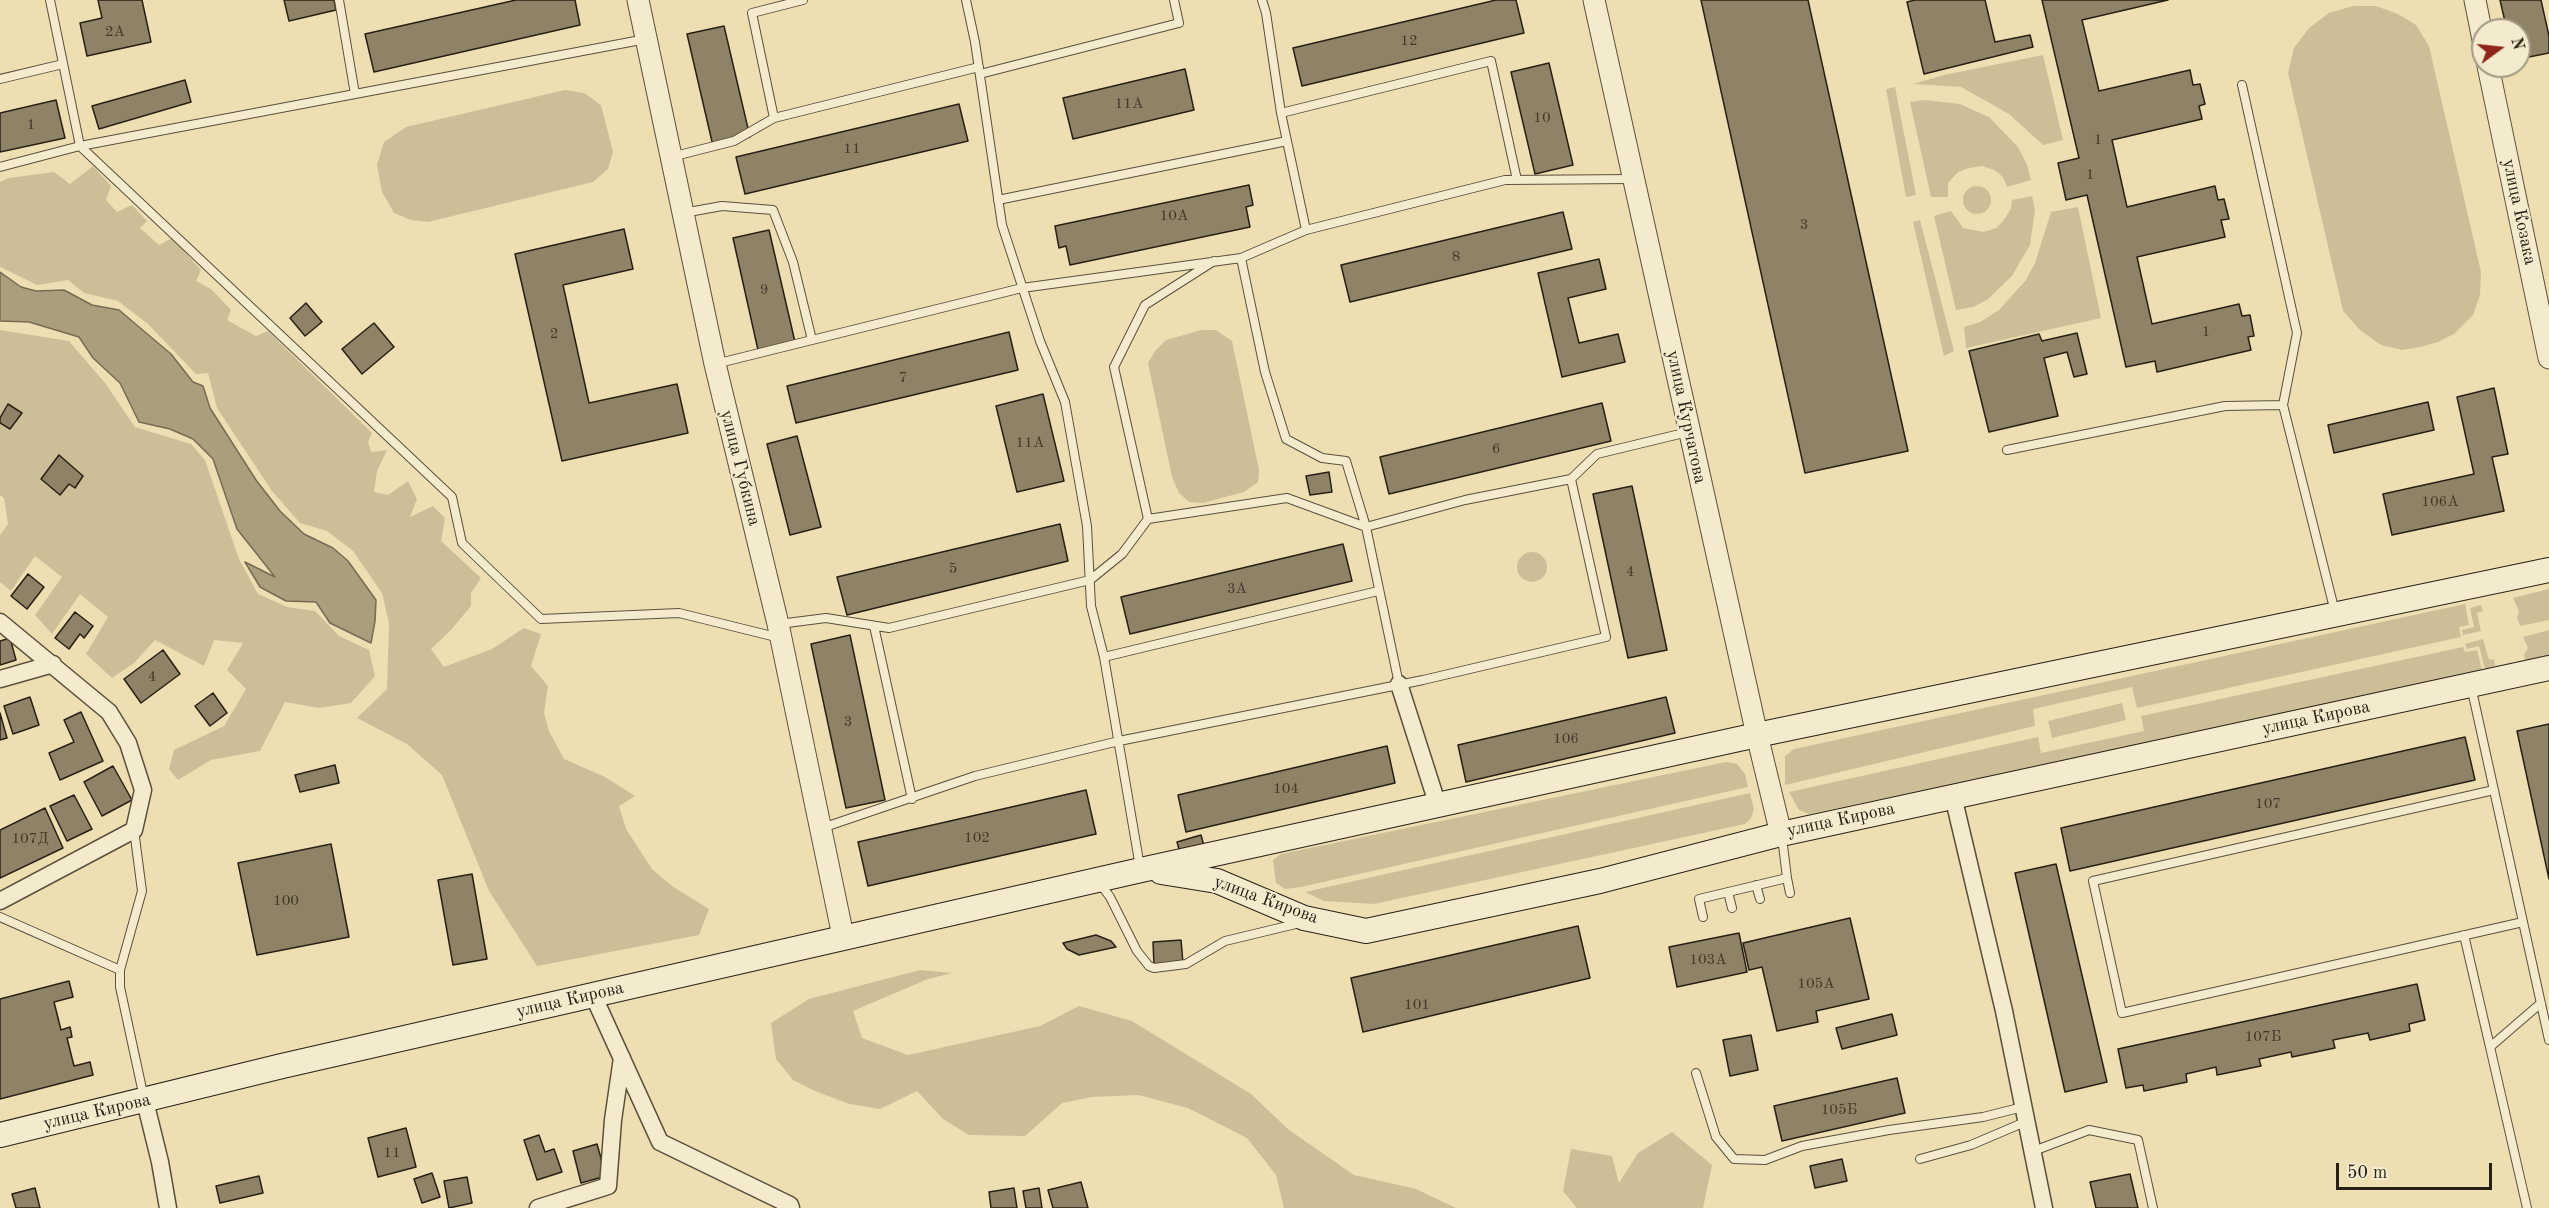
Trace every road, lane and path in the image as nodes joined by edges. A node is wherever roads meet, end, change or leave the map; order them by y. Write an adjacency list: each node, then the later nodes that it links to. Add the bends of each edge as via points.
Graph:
1 (50, 0): 12 (lane)
2 (341, 0): 17 (lane)
3 (638, 0): 11 (street, улица Губкина)
4 (803, 0): 19 (lane, via 752,13)
5 (966, 0): 13 (lane)
6 (1174, 0): 13 (lane, via 1179,23)
7 (1262, 0): 18 (lane)
8 (1594, 0): 24 (street, улица Курчатова)
9 (2475, 0): 10 (street)
10 (2479, 18)
11 (646, 39): 17 (lane); 22 (street, улица Губкина)
12 (63, 64): 15 (lane); 21 (lane)
13 (979, 70): 19 (lane); 26 (lane)
14 (2491, 78): 33 (street, улица Козака)
15 (0, 80)
16 (2242, 85): 35 (lane, via 2297,333)
17 (355, 94): 21 (lane)
18 (1281, 114): 20 (lane); 25 (lane, via 1491,61)
19 (774, 118): 22 (lane, via 734,141)
20 (1287, 141): 26 (lane); 28 (lane)
21 (80, 146): 23 (lane); 47 (lane, via 452,497 462,543 541,619 679,613)
22 (671, 157): 27 (street, улица Губкина)
23 (0, 167)
24 (1634, 179): 25 (lane); 36 (street, улица Курчатова)
25 (1517, 180): 28 (lane)
26 (998, 200): 31 (lane)
27 (683, 213): 32 (lane, via 722,206 773,210 793,262); 34 (street, улица Губкина)
28 (1306, 230): 29 (lane)
29 (1241, 258): 30 (lane); 40 (lane, via 1265,372 1286,439 1322,458 1346,461)
30 (1217, 259): 31 (lane); 39 (lane, via 1145,305 1114,367)
31 (1022, 288): 32 (lane); 42 (lane, via 1065,402 1087,526)
32 (812, 340): 34 (lane)
33 (2549, 358)
34 (715, 364): 47 (street, улица Губкина)
35 (2283, 405): 37 (lane, via 2225,406); 44 (lane)
36 (1689, 432): 38 (lane, via 1597,454); 54 (street, улица Курчатова)
37 (2007, 450)
38 (1570, 479): 40 (lane); 52 (lane, via 1606,637)
39 (1148, 519): 40 (lane, via 1287,498); 42 (lane, via 1122,554)
40 (1366, 527): 43 (lane)
41 (2549, 570): 44 (main road, улица Кирова)
42 (1090, 580): 46 (lane, via 889,628); 48 (lane, via 1091,606)
43 (1378, 591): 48 (lane); 52 (lane)
44 (2336, 615): 54 (main road, улица Кирова)
45 (0, 622): 49 (street)
46 (874, 626): 47 (lane, via 826,618); 58 (lane)
47 (779, 631): 60 (street, улица Губкина)
48 (1104, 657): 55 (lane)
49 (53, 664): 51 (street); 61 (street, via 109,712 128,743 143,790)
50 (2549, 668): 53 (main road, улица Кирова)
51 (0, 679)
52 (1400, 684): 55 (lane); 59 (street)
53 (2471, 684): 56 (lane); 57 (main road, улица Кирова)
54 (1757, 735): 59 (main road, улица Кирова); 62 (street, улица Курчатова)
55 (1119, 741): 58 (lane, via 975,776); 63 (lane)
56 (2494, 790): 75 (lane); 76 (lane, via 2093,881 2122,1012)
57 (1953, 796): 62 (main road, улица Кирова); 86 (street, via 2004,1011)
58 (912, 799): 60 (lane)
59 (1438, 806): 63 (main road, улица Кирова)
60 (819, 829): 77 (street, улица Губкина)
61 (134, 830): 70 (street); 78 (lane, via 142,891)
62 (1781, 834): 64 (lane); 74 (main road, улица Кирова, via 1600,881 1366,931)
63 (1140, 870): 65 (main road, улица Кирова); 74 (main road, улица Кирова, via 1217,881)
64 (1787, 878): 66 (lane); 68 (lane)
65 (1098, 881): 74 (lane, via 1137,951 1154,968 1186,964 1225,941); 77 (main road, улица Кирова)
66 (1756, 885): 67 (lane); 69 (lane)
67 (1728, 892): 71 (lane); 73 (lane, via 1699,899)
68 (1790, 893)
69 (1760, 899)
70 (0, 901)
71 (1732, 908)
72 (0, 916): 78 (lane)
73 (1703, 917)
74 (1314, 920)
75 (2523, 922): 76 (lane); 80 (lane)
76 (2464, 935): 82 (lane)
77 (843, 936): 79 (main road, улица Кирова)
78 (120, 970): 85 (lane, via 120,987)
79 (593, 995): 83 (street); 85 (main road, улица Кирова)
80 (2541, 1003): 81 (lane); 82 (lane)
81 (2549, 1040)
82 (2490, 1047): 95 (lane)
83 (622, 1058): 91 (street, via 608,1186); 92 (street, via 660,1142)
84 (1696, 1073): 86 (lane, via 1716,1137 1734,1159 1765,1160 1802,1146 1889,1130)
85 (145, 1101): 87 (main road, улица Кирова); 90 (street)
86 (2024, 1115): 88 (street); 89 (lane, via 1971,1145)
87 (0, 1135)
88 (2031, 1152): 93 (street); 94 (lane, via 2089,1130 2138,1140)
89 (1920, 1159)
90 (168, 1208)
91 (538, 1208)
92 (791, 1208)
93 (2044, 1208)
94 (2154, 1208)
95 (2527, 1208)

